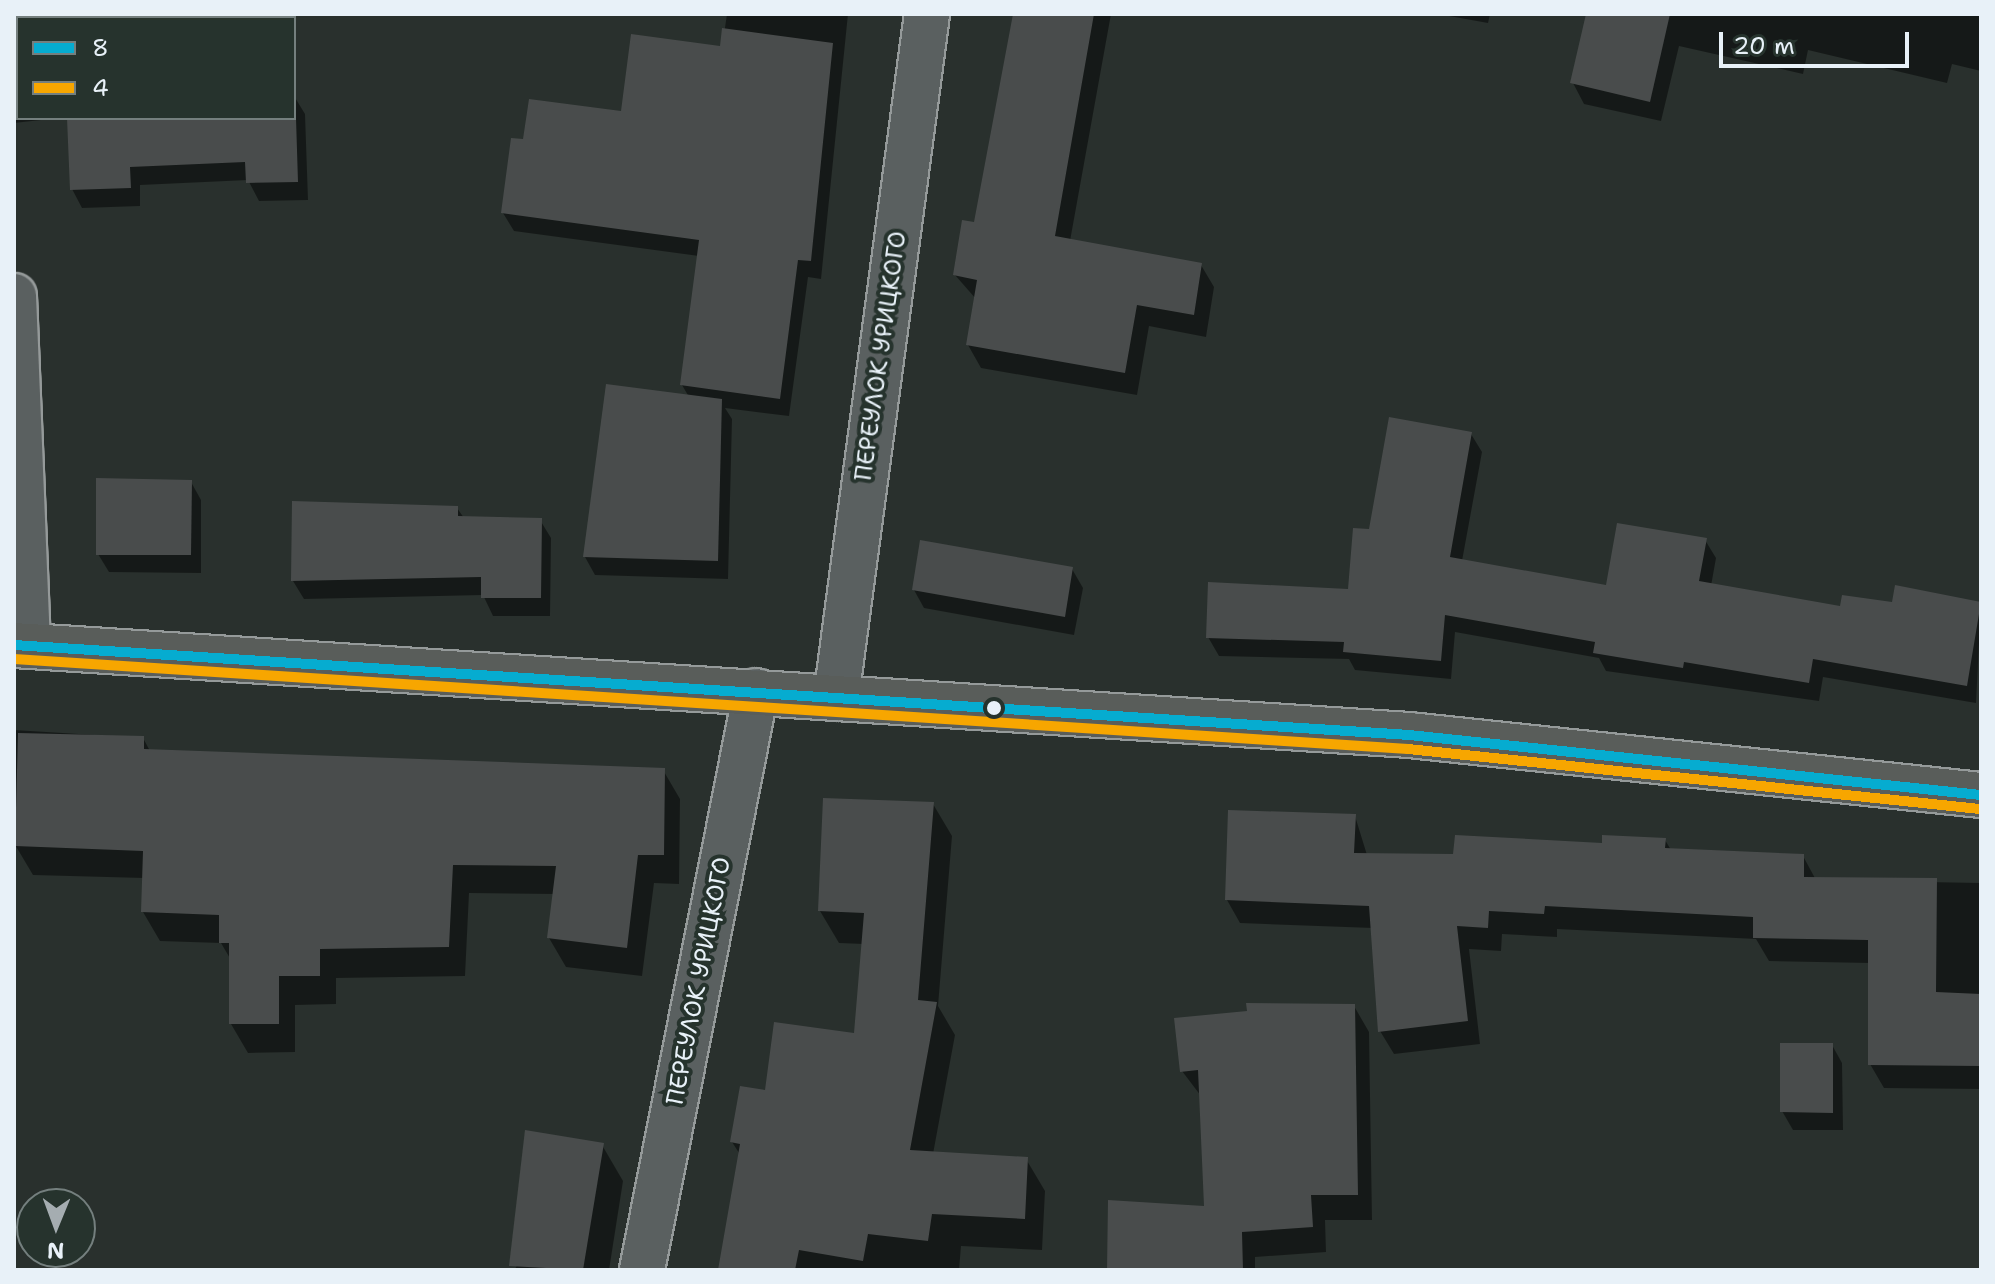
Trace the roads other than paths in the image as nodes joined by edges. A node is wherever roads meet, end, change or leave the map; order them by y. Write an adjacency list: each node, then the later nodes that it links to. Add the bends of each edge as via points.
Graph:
1 (927, 14): 5 (street, ПЕРЕУЛОК УРИЦКОГО)
2 (14, 296): 3 (street)
3 (21, 646): 4 (main road)
4 (756, 691): 5 (main road); 7 (street, ПЕРЕУЛОК УРИЦКОГО)
5 (836, 698): 6 (main road, via 1409,735)
6 (1981, 795)
7 (642, 1270)

